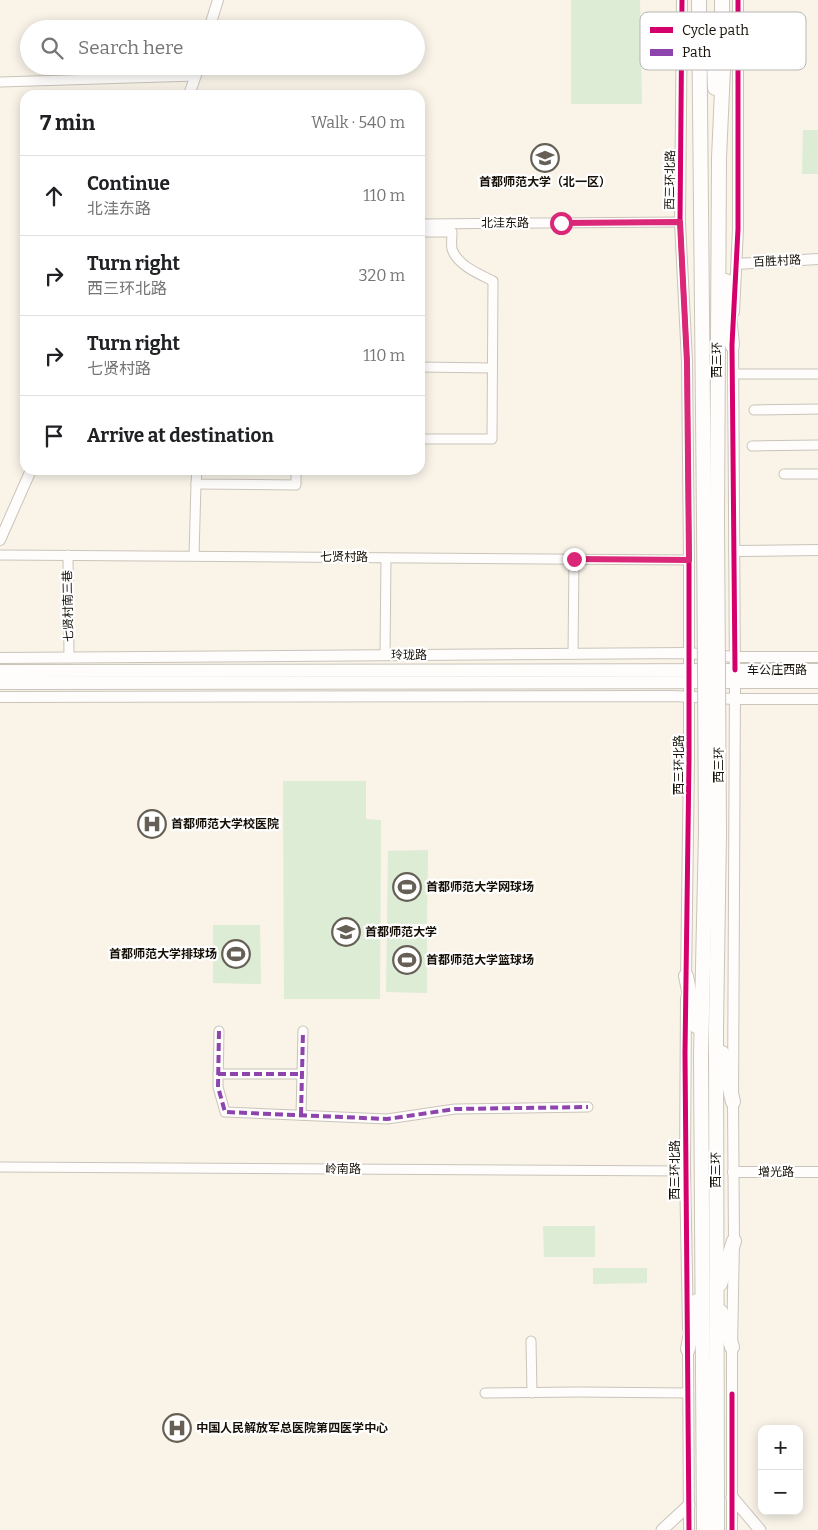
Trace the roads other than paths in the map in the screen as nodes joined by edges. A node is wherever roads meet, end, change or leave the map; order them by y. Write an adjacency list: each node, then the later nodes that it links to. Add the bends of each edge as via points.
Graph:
1 (218, 0): 2 (street)
2 (212, 20)
3 (681, 70): 16 (street, 西三环北路)
4 (700, 70): 14 (highway, 西三环)
5 (711, 70): 14 (highway)
6 (711, 70): 13 (highway)
7 (723, 70): 13 (highway, 西三环)
8 (737, 70): 20 (street)
9 (125, 75): 11 (street)
10 (196, 75): 12 (street)
11 (0, 82)
12 (191, 90)
13 (719, 158): 15 (highway, 西三环)
14 (702, 159): 37 (highway, 西三环)
15 (719, 217): 21 (highway); 37 (highway, 西三环)
16 (680, 222): 17 (street, 北洼东路); 47 (street, 西三环北路, via 687,362)
17 (425, 224)
18 (425, 232): 23 (street, via 452,232 452,248 457,257 473,272 493,281)
19 (818, 259): 20 (street, 百胜村路)
20 (736, 264): 21 (street)
21 (732, 344): 24 (street)
22 (425, 367): 23 (street)
23 (492, 368): 28 (street, via 492,439)
24 (732, 374): 25 (street); 41 (street)
25 (818, 374)
26 (818, 409): 27 (street)
27 (754, 410)
28 (425, 439)
29 (818, 445): 30 (street)
30 (752, 446)
31 (784, 474): 32 (street)
32 (818, 474)
33 (28, 475): 38 (street)
34 (197, 475): 36 (street)
35 (296, 475): 36 (street, via 296,485)
36 (196, 484): 44 (street)
37 (710, 519): 73 (highway, 西三环, bridge)
38 (4, 522): 39 (street)
39 (0, 540)
40 (818, 550): 41 (street)
41 (734, 551): 49 (street)
42 (0, 555): 43 (street, 七贤村路)
43 (68, 555): 44 (street, 七贤村路); 57 (street, 七贤村南三巷)
44 (194, 556): 45 (street, 七贤村路)
45 (386, 558): 46 (street, 七贤村路); 53 (street)
46 (574, 559): 47 (street, 七贤村路); 52 (street)
47 (689, 560): 48 (street, 西三环北路)
48 (689, 580): 49 (street); 50 (street, 西三环北路)
49 (734, 580): 58 (street)
50 (689, 596): 51 (street, 西三环北路); 54 (street, via 712,612)
51 (688, 653): 52 (street, 玲珑路); 54 (street, 玲珑路); 61 (street, 西三环北路)
52 (574, 654): 53 (street, 玲珑路)
53 (385, 655): 57 (street, 玲珑路)
54 (712, 655): 58 (street, 玲珑路); 62 (street)
55 (818, 657): 58 (street, 玲珑路)
56 (0, 658): 57 (street, 玲珑路)
57 (69, 658)
58 (735, 670): 59 (main road, 车公庄西路); 62 (main road); 63 (main road, 车公庄西路); 67 (street)
59 (818, 670)
60 (0, 671): 61 (main road, 玲珑路, via 505,671)
61 (688, 676): 62 (main road); 64 (main road); 66 (street, 西三环北路)
62 (713, 676): 69 (street)
63 (818, 682)
64 (0, 683)
65 (0, 697): 66 (street)
66 (688, 699): 69 (street); 71 (street, 西三环北路)
67 (735, 699): 68 (street); 69 (street); 70 (street)
68 (818, 699)
69 (713, 700): 70 (street, via 714,732)
70 (735, 745): 72 (street)
71 (689, 759): 72 (street); 74 (street, 西三环北路)
72 (734, 759): 81 (street)
73 (713, 833): 75 (highway, 西三环); 78 (highway, 西三环)
74 (686, 976): 78 (highway); 85 (street, 西三环北路)
75 (716, 1028): 81 (highway); 90 (highway, 西三环)
76 (303, 1031): 80 (street)
77 (219, 1032): 79 (street)
78 (701, 1056): 89 (highway, 西三环)
79 (218, 1074): 80 (street); 83 (street, via 218,1088 225,1112)
80 (302, 1074): 83 (street)
81 (733, 1102): 86 (street)
82 (588, 1107): 83 (street, via 455,1109 387,1118)
83 (301, 1115)
84 (0, 1168): 85 (street, 岭南路)
85 (685, 1171): 93 (street, 西三环北路)
86 (733, 1172): 87 (street, 增光路); 88 (street)
87 (818, 1172)
88 (734, 1241): 90 (highway); 92 (street)
89 (703, 1266): 93 (highway); 94 (highway, 西三环)
90 (716, 1296): 92 (highway); 94 (highway, 西三环)
91 (531, 1341): 95 (street)
92 (732, 1347): 98 (street)
93 (688, 1350): 97 (street, 西三环北路)
94 (709, 1388): 102 (highway, 西三环); 103 (highway, 西三环)
95 (532, 1392): 96 (street); 97 (street)
96 (485, 1393)
97 (688, 1394): 99 (street, 西三环北路)
98 (732, 1498): 104 (street); 105 (main road)
99 (689, 1505): 100 (main road); 101 (street, 西三环北路)
100 (662, 1530)
101 (689, 1530)
102 (704, 1530)
103 (717, 1530)
104 (732, 1530)
105 (760, 1530)

